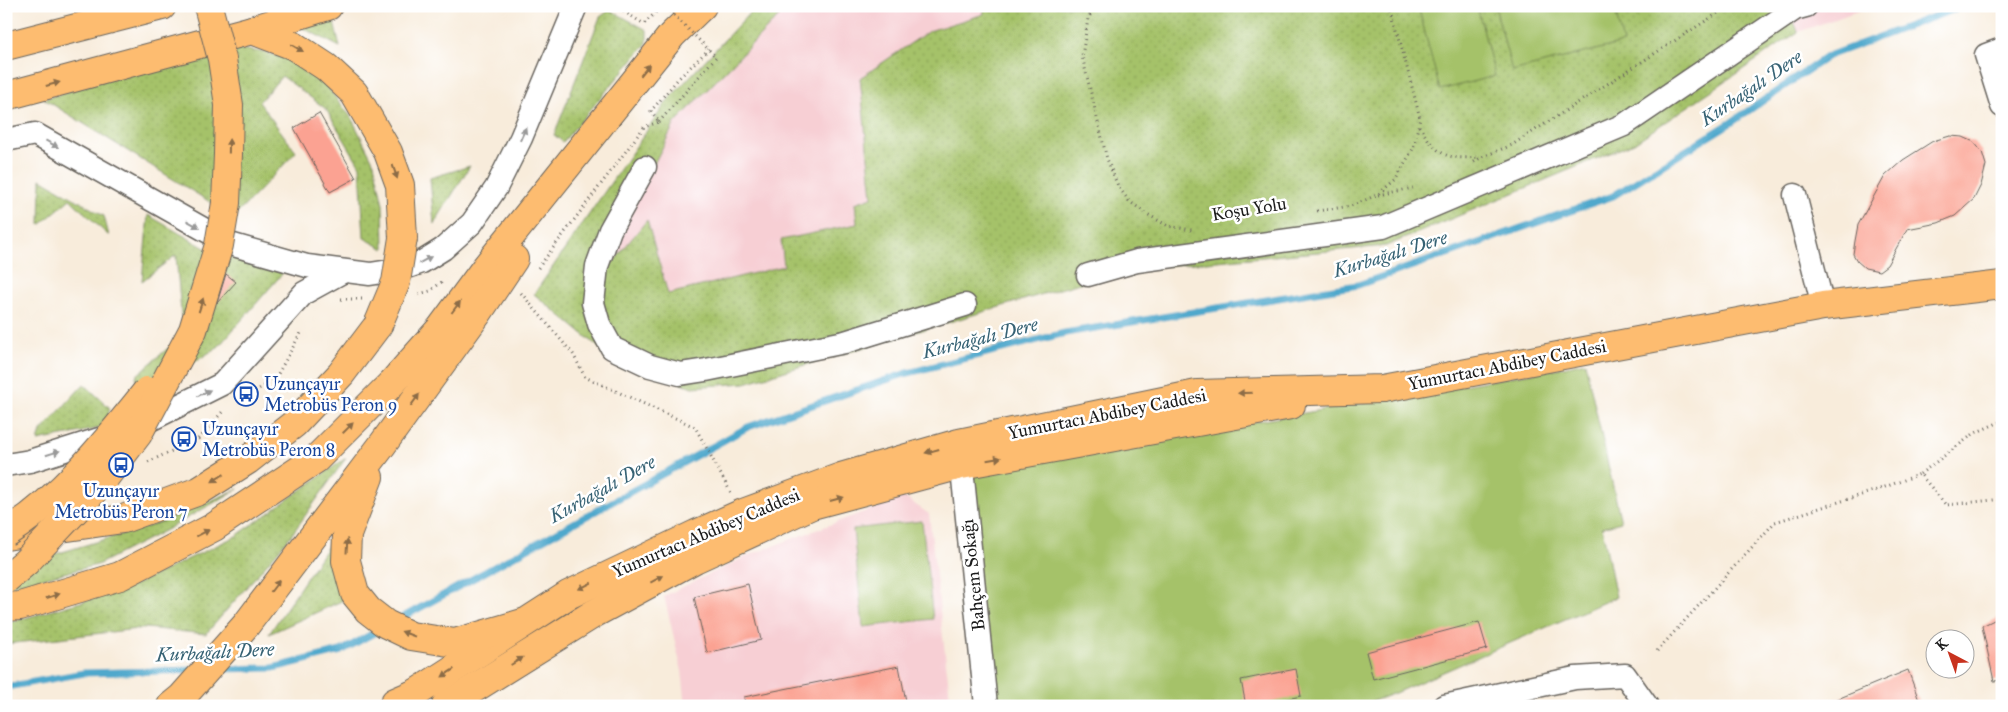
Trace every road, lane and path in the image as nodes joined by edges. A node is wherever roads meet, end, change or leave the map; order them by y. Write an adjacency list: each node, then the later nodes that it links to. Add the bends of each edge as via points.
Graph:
1 (162, 6): 12 (main road)
2 (208, 6): 43 (main road, one-way to 2, bridge, via 193,330 210,279 226,203 230,105)
3 (328, 6): 13 (main road)
4 (576, 6): 33 (street, one-way to 4, via 370,274 422,262 443,249 472,223 496,188 522,138)
5 (615, 6): 6 (path, via 644,24)
6 (664, 6): 15 (path, bridge)
7 (702, 6): 21 (main road, one-way to 7, via 672,36)
8 (1095, 6): 32 (path, Koşu Yolu, via 1088,20 1082,56 1107,159 1118,186 1129,201 1168,226)
9 (1391, 6): 23 (path, Koşu Yolu, via 1420,118)
10 (1729, 6): 25 (path, via 1512,145)
11 (1799, 7): 34 (street, via 1624,126 1383,227 1137,261)
12 (92, 25): 14 (main road); 17 (main road)
13 (252, 30): 19 (main road, one-way to 13); 55 (main road, one-way to 55, bridge, via 294,46 326,67 354,93 388,152 400,185 403,238 396,282 378,325 341,374 294,424 248,460 199,491 123,519)
14 (6, 46)
15 (709, 49): 18 (path); 22 (path, bridge, via 716,57)
16 (2002, 50): 20 (street, via 1986,55)
17 (6, 60)
18 (678, 80)
19 (6, 96)
20 (2002, 106)
21 (615, 108): 48 (main road, one-way to 21, via 478,313); 57 (main road, one-way to 21, via 20,606 120,576 214,527 316,459 442,328 486,267)
22 (659, 122)
23 (1418, 125): 25 (path, via 1433,148 1449,156); 29 (path, Koşu Yolu, via 1413,149 1404,167 1395,180)
24 (6, 140): 33 (street, one-way to 33, via 35,134 230,244 307,266)
25 (1482, 157): 26 (path)
26 (1467, 166)
27 (645, 167): 40 (street, via 610,230 597,266 593,303 599,324 612,348 650,366 680,374 706,370 845,342)
28 (1414, 188): 29 (path)
29 (1377, 195): 31 (path, Koşu Yolu, via 1351,206)
30 (1795, 196): 41 (street)
31 (1313, 212)
32 (1199, 231)
33 (344, 271): 50 (street, one-way to 33, via 30,461 134,428 222,384 304,293)
34 (1088, 275)
35 (445, 280): 37 (path, via 430,291)
36 (2002, 285): 41 (main road, Yumurtacı Abdibey Caddesi)
37 (414, 295)
38 (366, 298): 39 (path)
39 (337, 299)
40 (965, 305)
41 (1823, 306): 49 (main road, Yumurtacı Abdibey Caddesi, via 1382,389 1197,394)
42 (305, 325): 44 (path, via 274,380)
43 (182, 349): 55 (main road, bridge, via 102,446 32,517); 56 (main road, bridge, via 132,441 100,484)
44 (237, 402)
45 (229, 407): 51 (path, via 198,439)
46 (2002, 421): 52 (path, via 1975,433)
47 (695, 427): 53 (path)
48 (380, 448): 58 (main road, one-way to 48, via 455,643 411,636 386,624 368,610 355,594 346,561 347,535); 61 (main road, one-way to 48, via 246,625)
49 (960, 454): 58 (main road, Yumurtacı Abdibey Caddesi, one-way to 58, via 841,477 743,513 568,595); 63 (main road, one-way to 49, via 595,613 694,559 812,506); 64 (street, Bahçem Sokağı)
50 (6, 465)
51 (141, 466)
52 (1920, 474): 54 (path, via 1946,505); 59 (path, via 1775,522)
53 (732, 494)
54 (2002, 499)
55 (6, 535)
56 (6, 579)
57 (6, 607)
58 (523, 623): 60 (main road, Yumurtacı Abdibey Caddesi, one-way to 60)
59 (1657, 651)
60 (404, 700): 62 (main road, Yumurtacı Abdibey Caddesi)
61 (171, 706)
62 (385, 706)
63 (446, 706)
64 (986, 706)
65 (1444, 706): 66 (street, via 1576,678 1625,675)
66 (1648, 706)

